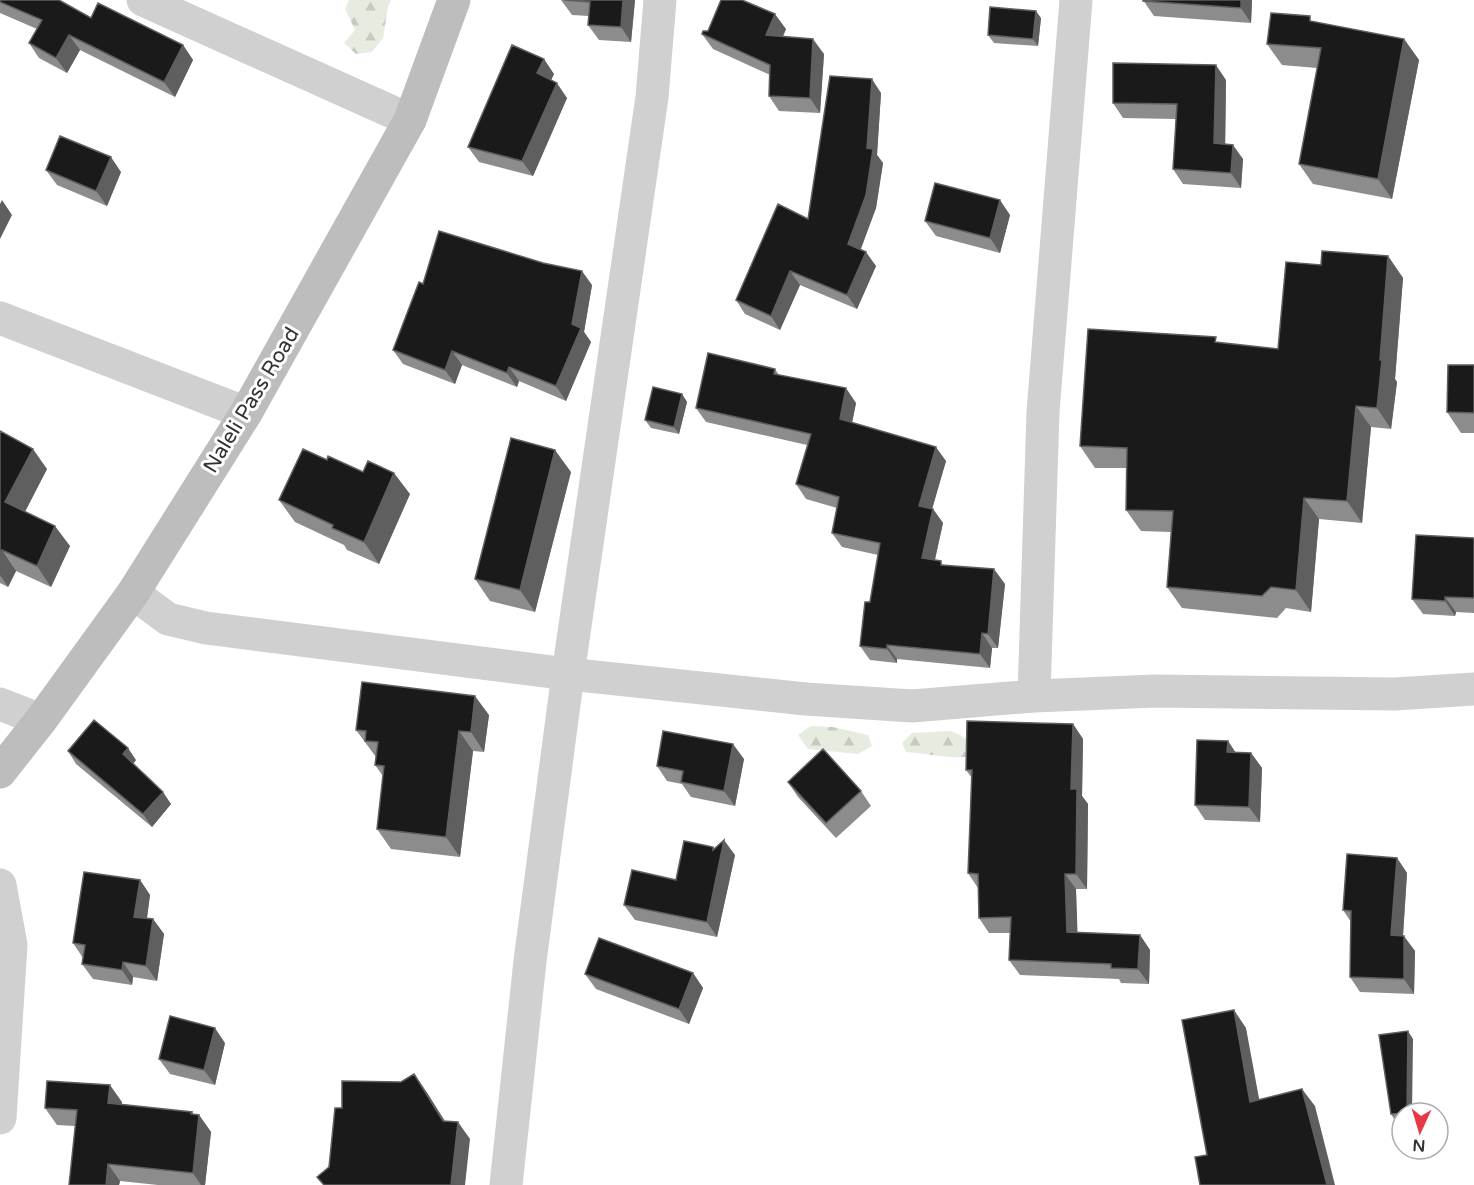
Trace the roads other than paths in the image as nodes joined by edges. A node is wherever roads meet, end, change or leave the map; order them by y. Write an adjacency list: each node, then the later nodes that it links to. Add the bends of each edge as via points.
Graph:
1 (142, 0): 5 (street)
2 (454, 0): 5 (main road, Naleli Pass Road)
3 (660, 0): 9 (street, via 652,97)
4 (1076, 0): 11 (street, via 1043,412)
5 (410, 120): 7 (main road, Naleli Pass Road)
6 (0, 318): 7 (street)
7 (246, 413): 8 (main road, Naleli Pass Road)
8 (133, 593): 9 (street, via 168,619 206,628); 13 (main road, Naleli Pass Road)
9 (568, 674): 11 (street, via 912,706); 17 (street, via 530,961)
10 (1474, 688): 11 (street, via 1395,694 1156,692)
11 (1034, 696)
12 (0, 704): 13 (street)
13 (41, 720): 14 (main road, Naleli Pass Road)
14 (0, 772)
15 (0, 885): 16 (street, via 11,945)
16 (0, 1118)
17 (506, 1185)

